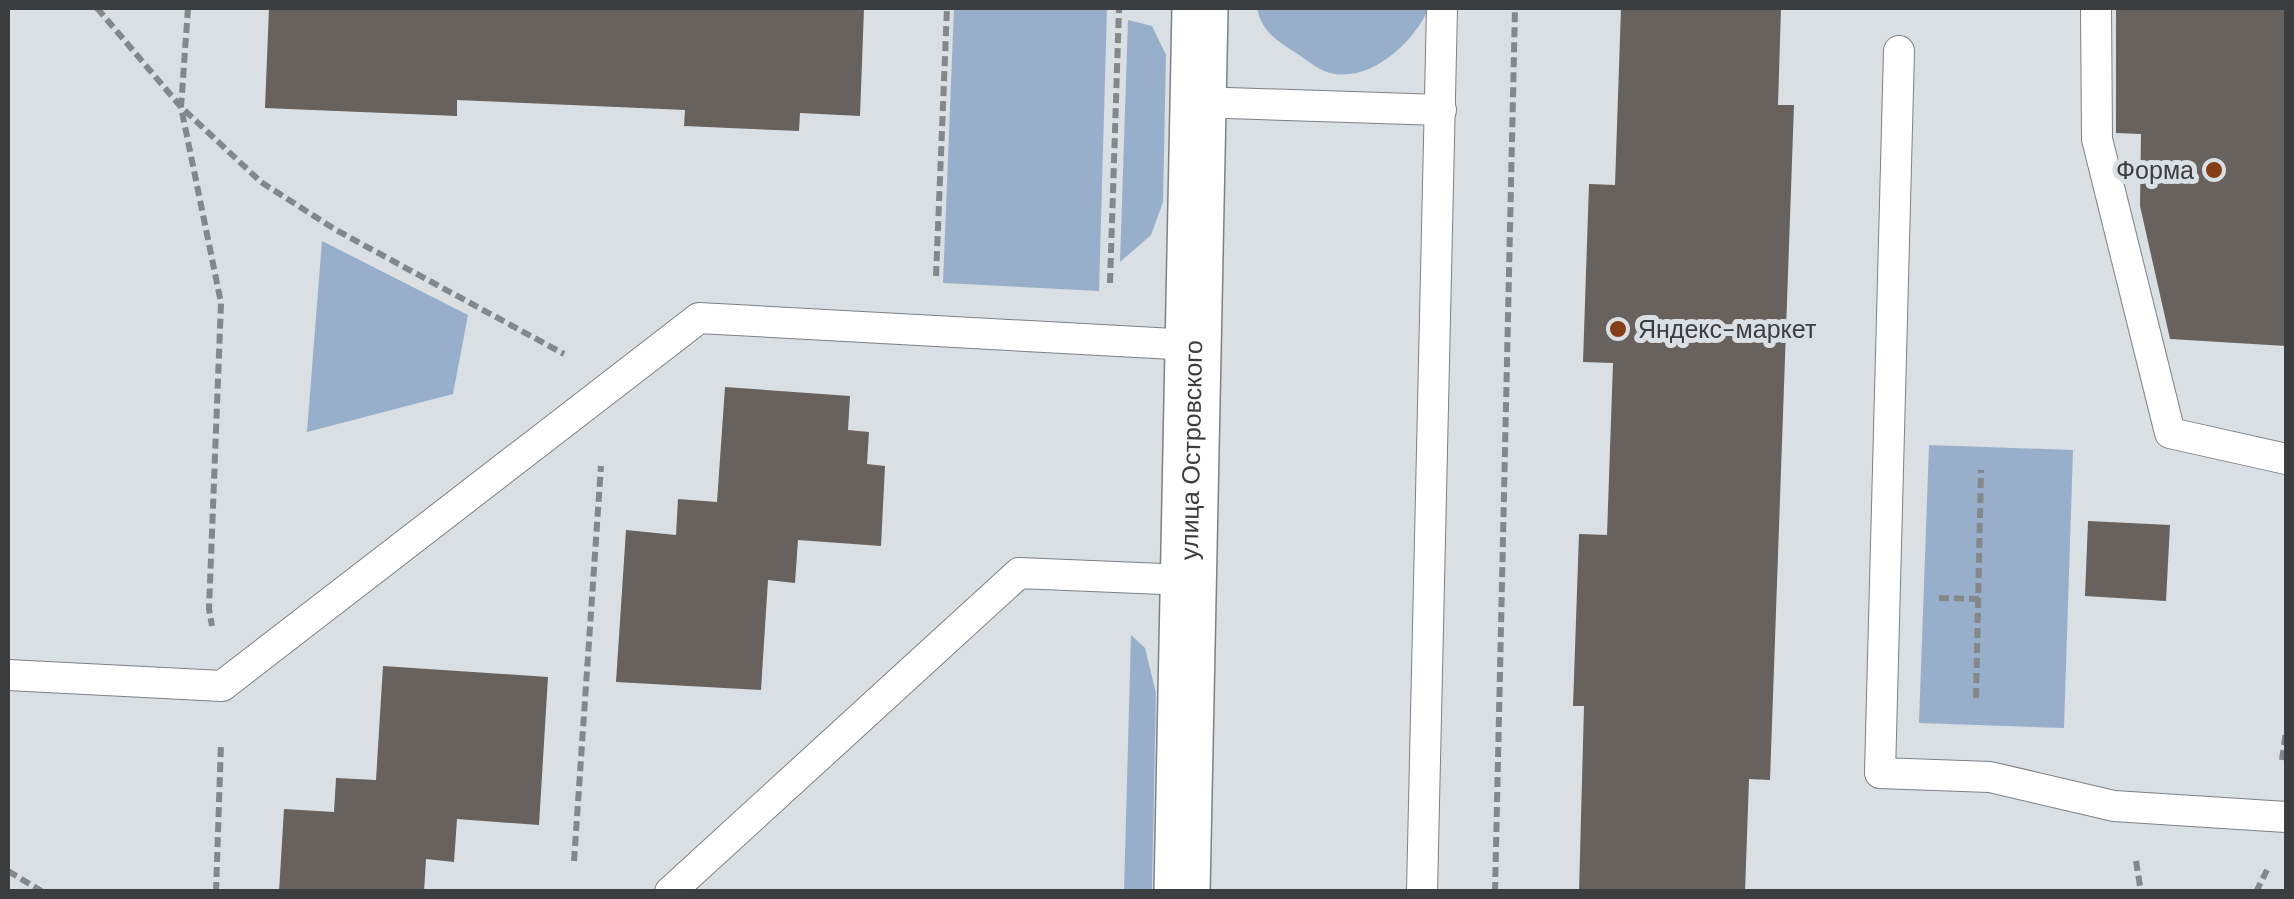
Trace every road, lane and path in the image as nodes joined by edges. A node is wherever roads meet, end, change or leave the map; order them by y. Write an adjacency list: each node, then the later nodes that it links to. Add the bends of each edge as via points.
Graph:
1 (97, 8): 11 (path)
2 (188, 8): 11 (path)
3 (947, 8): 13 (path)
4 (1119, 8): 15 (path)
5 (1200, 8): 10 (street, улица Островского)
6 (1442, 8): 12 (lane)
7 (1515, 8): 33 (path)
8 (2096, 8): 18 (lane, via 2097,140 2170,433)
9 (1899, 51): 25 (lane, via 1880,773 1990,777 2114,806)
10 (1198, 102): 12 (lane); 16 (street, улица Островского)
11 (180, 107): 14 (path, via 220,303); 17 (path, via 261,182 564,354)
12 (1441, 110): 32 (lane)
13 (934, 330): 15 (lane); 17 (lane, via 699,318)
14 (220, 338)
15 (1108, 338): 16 (lane)
16 (1192, 344): 20 (street, улица Островского)
17 (606, 386): 21 (lane, via 222,686); 27 (path)
18 (2286, 460)
19 (1981, 470): 22 (path)
20 (1188, 580): 30 (lane, via 1019,572); 31 (street, улица Островского)
21 (8, 675)
22 (1976, 698)
23 (2286, 732): 24 (path)
24 (2280, 774)
25 (2286, 817)
26 (2134, 850): 34 (path)
27 (574, 860)
28 (8, 871): 29 (path)
29 (43, 892)
30 (670, 892)
31 (1182, 892)
32 (1422, 892)
33 (1494, 892)
34 (2142, 892)

